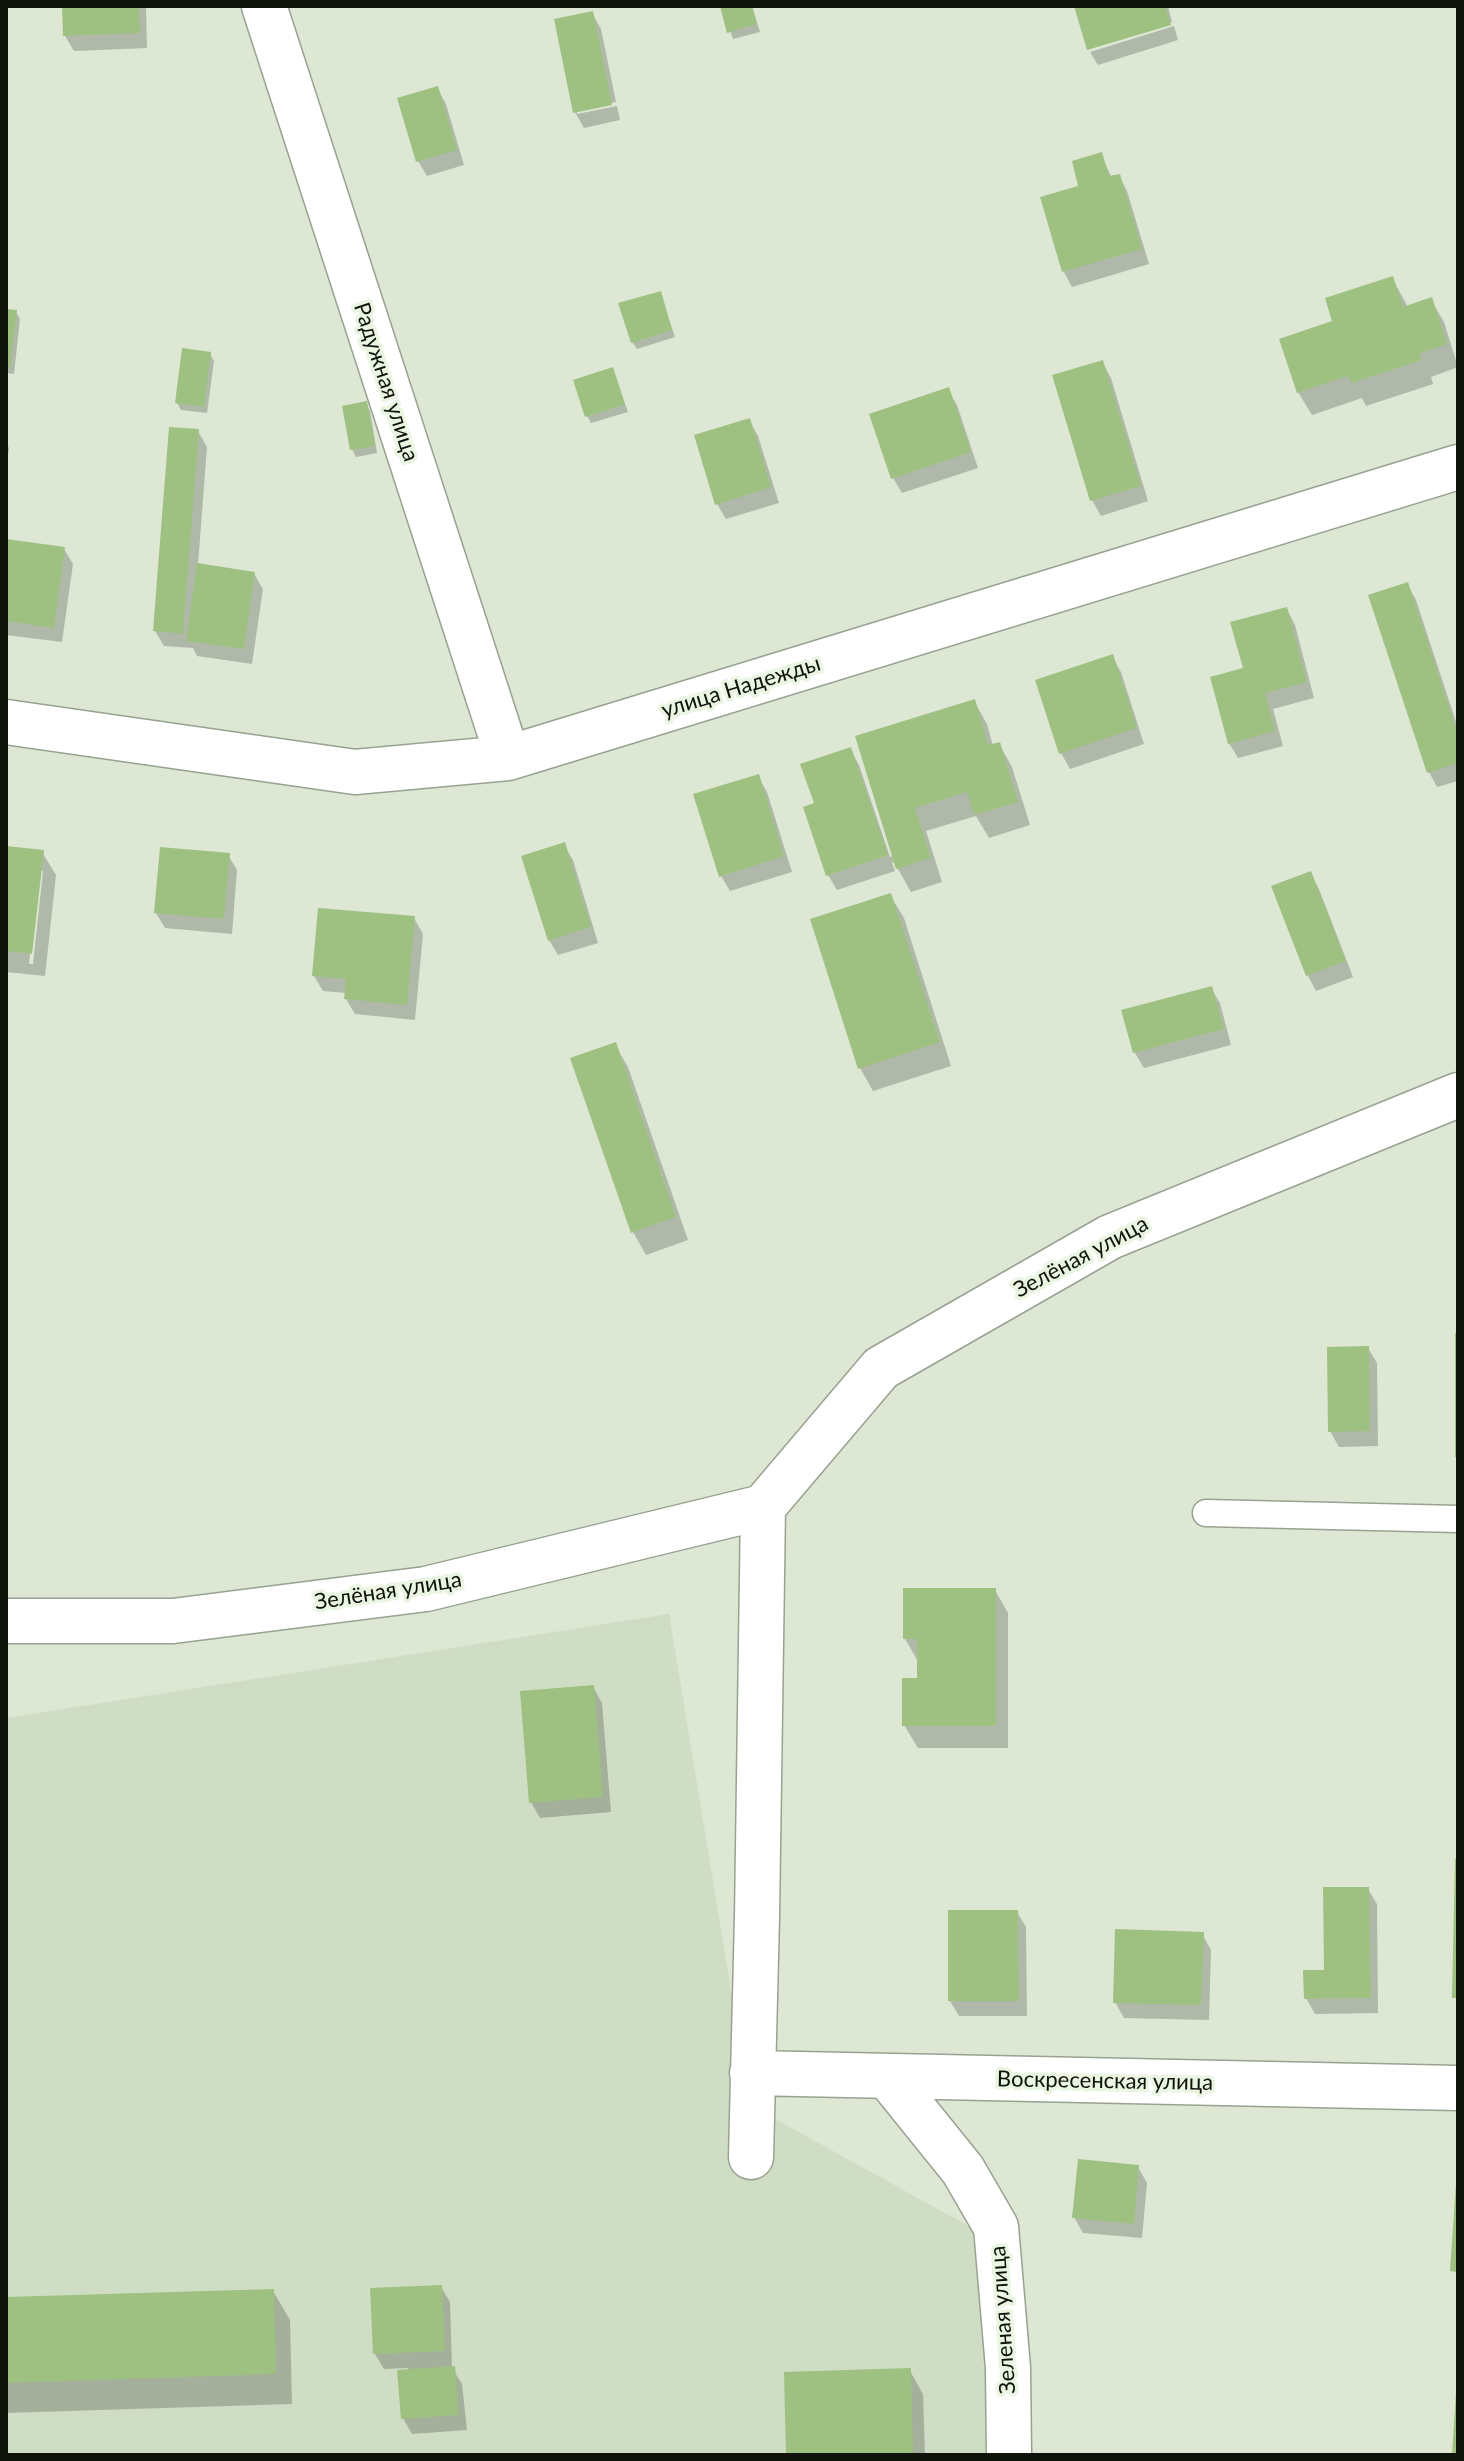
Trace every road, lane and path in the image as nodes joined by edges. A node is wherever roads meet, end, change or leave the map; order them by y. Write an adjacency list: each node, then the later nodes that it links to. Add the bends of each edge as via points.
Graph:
1 (264, 6): 4 (street, Радужная улица)
2 (1458, 467): 4 (street, улица Надежды)
3 (6, 722): 4 (street, улица Надежды, via 355,772)
4 (508, 758)
5 (1458, 1095): 6 (street, Зелёная улица, via 1110,1237 881,1368)
6 (763, 1507): 9 (street, Зелёная улица, via 426,1589 173,1621); 10 (street)
7 (1206, 1513): 8 (lane)
8 (1458, 1519)
9 (6, 1621)
10 (752, 2073): 11 (street, Воскресенская улица); 13 (street)
11 (888, 2077): 12 (street, Воскресенская улица); 14 (street, Зеленая улица, via 963,2170 996,2227)
12 (1458, 2088)
13 (751, 2157)
14 (1009, 2455)

